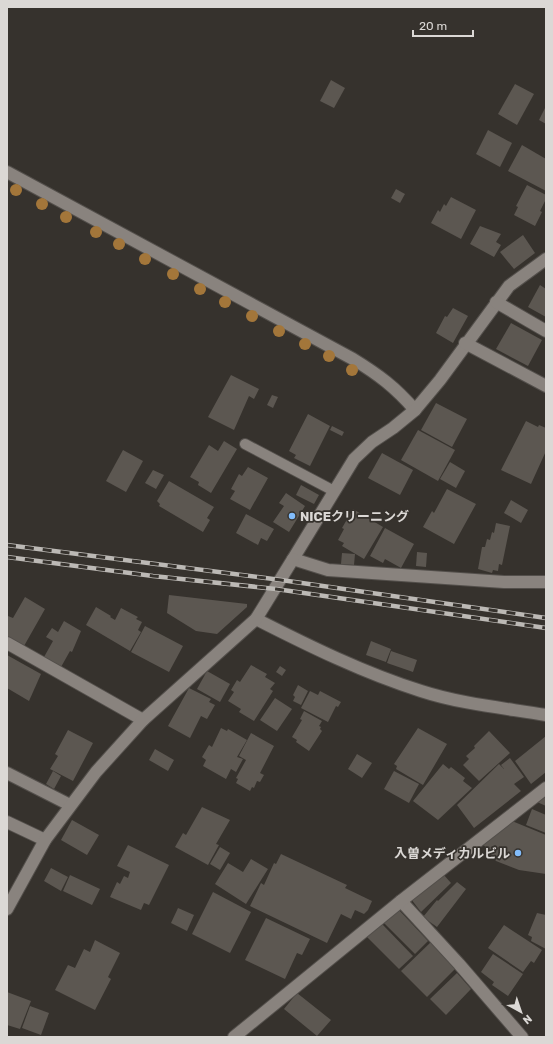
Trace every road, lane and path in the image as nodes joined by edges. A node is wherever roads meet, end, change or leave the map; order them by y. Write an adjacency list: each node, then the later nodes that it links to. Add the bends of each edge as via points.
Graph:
1 (7, 172): 7 (street, via 376,372 397,389)
2 (546, 259): 3 (street, via 509,286)
3 (496, 302): 4 (street); 5 (street)
4 (546, 330)
5 (465, 343): 6 (street); 7 (street, via 440,380)
6 (546, 386)
7 (415, 410): 9 (street, via 372,442 354,460)
8 (245, 444): 9 (lane)
9 (334, 491): 10 (street)
10 (294, 559): 11 (street, via 328,570 504,582); 12 (street)
11 (546, 582)
12 (256, 619): 14 (street, via 367,671 421,691 467,702); 15 (street)
13 (7, 643): 15 (street)
14 (546, 715)
15 (143, 720): 18 (street)
16 (7, 773): 18 (street)
17 (546, 788): 21 (street)
18 (70, 805): 20 (street)
19 (7, 822): 20 (street)
20 (45, 840): 22 (street)
21 (401, 901): 23 (street); 24 (street)
22 (7, 909)
23 (234, 1037)
24 (522, 1037)

